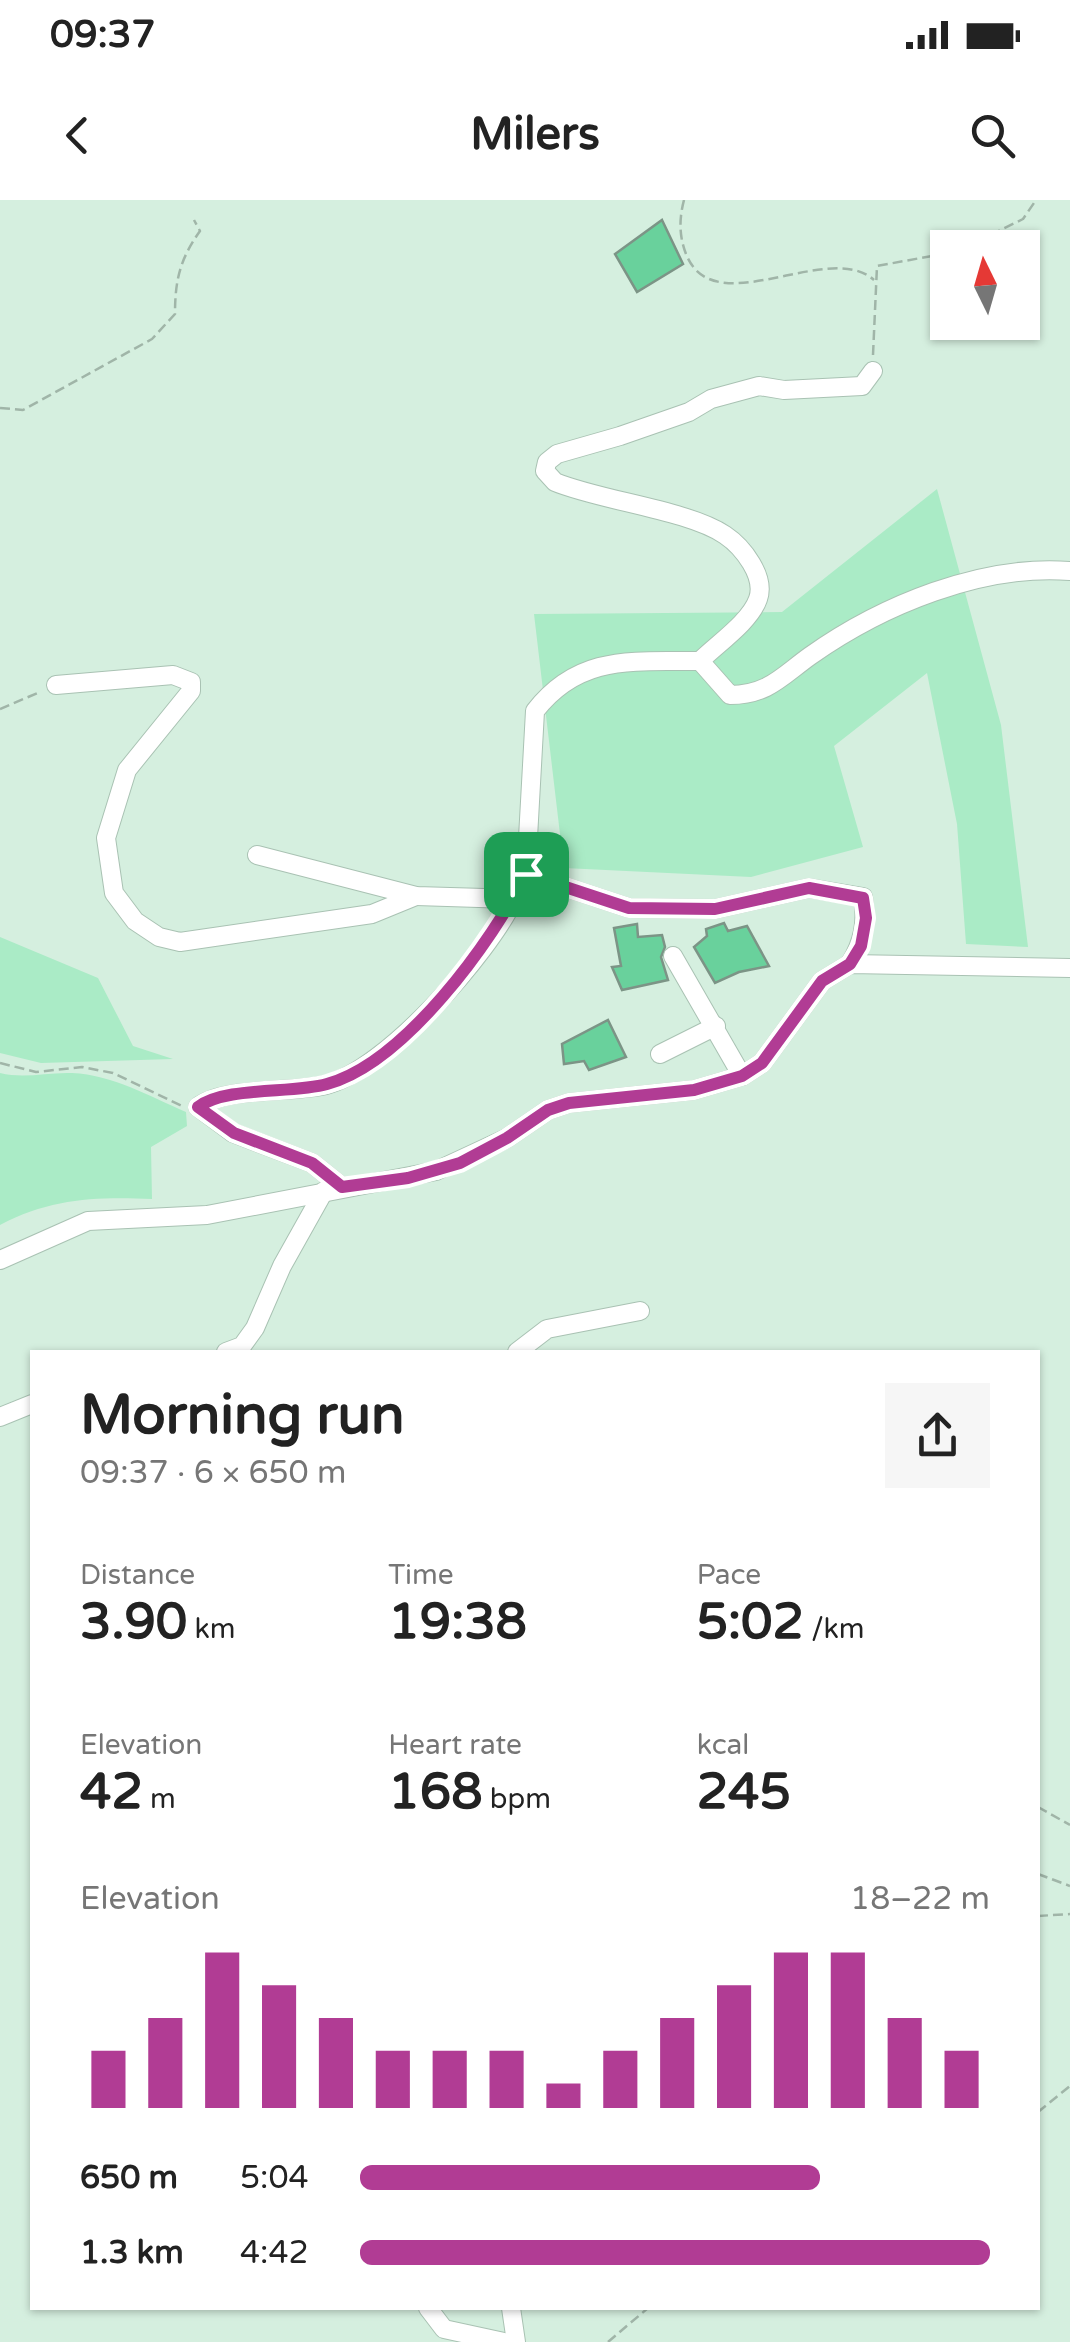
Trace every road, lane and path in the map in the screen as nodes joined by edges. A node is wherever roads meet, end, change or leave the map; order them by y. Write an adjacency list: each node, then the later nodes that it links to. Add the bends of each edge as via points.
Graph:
1 (684, 200): 6 (path, via 680,225 688,259 716,281 839,267)
2 (1036, 200): 4 (path, via 1023,219)
3 (194, 220): 8 (path, via 200,231 182,257 176,314 152,339 23,410)
4 (1001, 230)
5 (930, 256): 6 (path, via 877,266)
6 (874, 280): 7 (path)
7 (873, 371): 10 (street, via 862,386 842,390 758,386 726,394 547,462 545,472 554,482 701,524 726,535 747,558 761,586 755,607)
8 (0, 408)
9 (1070, 572): 10 (street, via 1012,572 914,598 752,695 730,696)
10 (700, 661): 14 (street, via 610,662 552,690 536,710)
11 (56, 686): 12 (path); 15 (street, via 174,676 191,682 191,691 126,770 106,838 114,893 134,921 158,937 180,942 372,914)
12 (0, 709)
13 (257, 855): 15 (street)
14 (526, 874): 16 (street); 18 (street, via 629,908 715,909 809,888 863,898 861,946)
15 (416, 896): 16 (street)
16 (514, 899): 24 (street, via 438,1000 371,1064 328,1084 228,1096)
17 (673, 956): 20 (street)
18 (850, 964): 19 (street); 23 (street, via 822,981 762,1063)
19 (1070, 968)
20 (716, 1026): 21 (street); 23 (street)
21 (660, 1054)
22 (0, 1063): 24 (path, via 36,1072 82,1067 113,1073 182,1106)
23 (742, 1076): 25 (street, via 694,1090 569,1103 460,1163)
24 (198, 1107): 25 (street, via 234,1133 312,1163)
25 (333, 1189): 26 (street, via 207,1215 88,1221); 28 (street)
26 (0, 1260)
27 (640, 1310): 29 (street, via 548,1329)
28 (240, 1350)
29 (520, 1350)
30 (30, 1405): 31 (street)
31 (0, 1418)
32 (1040, 1807): 33 (path)
33 (1070, 1825)
34 (1040, 1875): 35 (path)
35 (1070, 1886)
36 (1070, 1914): 37 (path)
37 (1040, 1916)
38 (1070, 2086): 39 (path)
39 (1040, 2110)
40 (430, 2310): 43 (street, via 444,2329)
41 (511, 2310): 44 (street)
42 (646, 2310): 45 (path)
43 (504, 2342)
44 (516, 2342)
45 (608, 2342)

